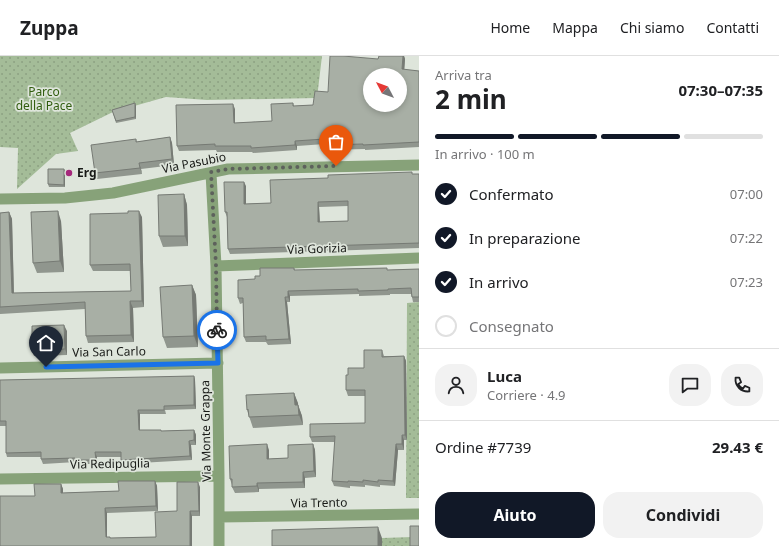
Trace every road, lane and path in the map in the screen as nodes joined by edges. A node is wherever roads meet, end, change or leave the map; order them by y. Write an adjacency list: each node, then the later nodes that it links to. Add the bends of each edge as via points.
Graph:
1 (419, 165): 2 (street, Via Pasubio, via 228,169)
2 (211, 172): 3 (street, Via Pasubio, via 113,192 65,198); 5 (street, Via Monte Grappa)
3 (0, 199)
4 (419, 258): 5 (street, Via Gorizia)
5 (216, 266): 6 (street, Via Monte Grappa)
6 (218, 363): 7 (street, Via San Carlo); 8 (street, Via Monte Grappa)
7 (0, 368)
8 (219, 476): 9 (street, Via Redipuglia); 11 (street, Via Monte Grappa)
9 (0, 478)
10 (419, 514): 11 (street, Via Trento)
11 (219, 517): 12 (street, Via Monte Grappa)
12 (219, 546)

